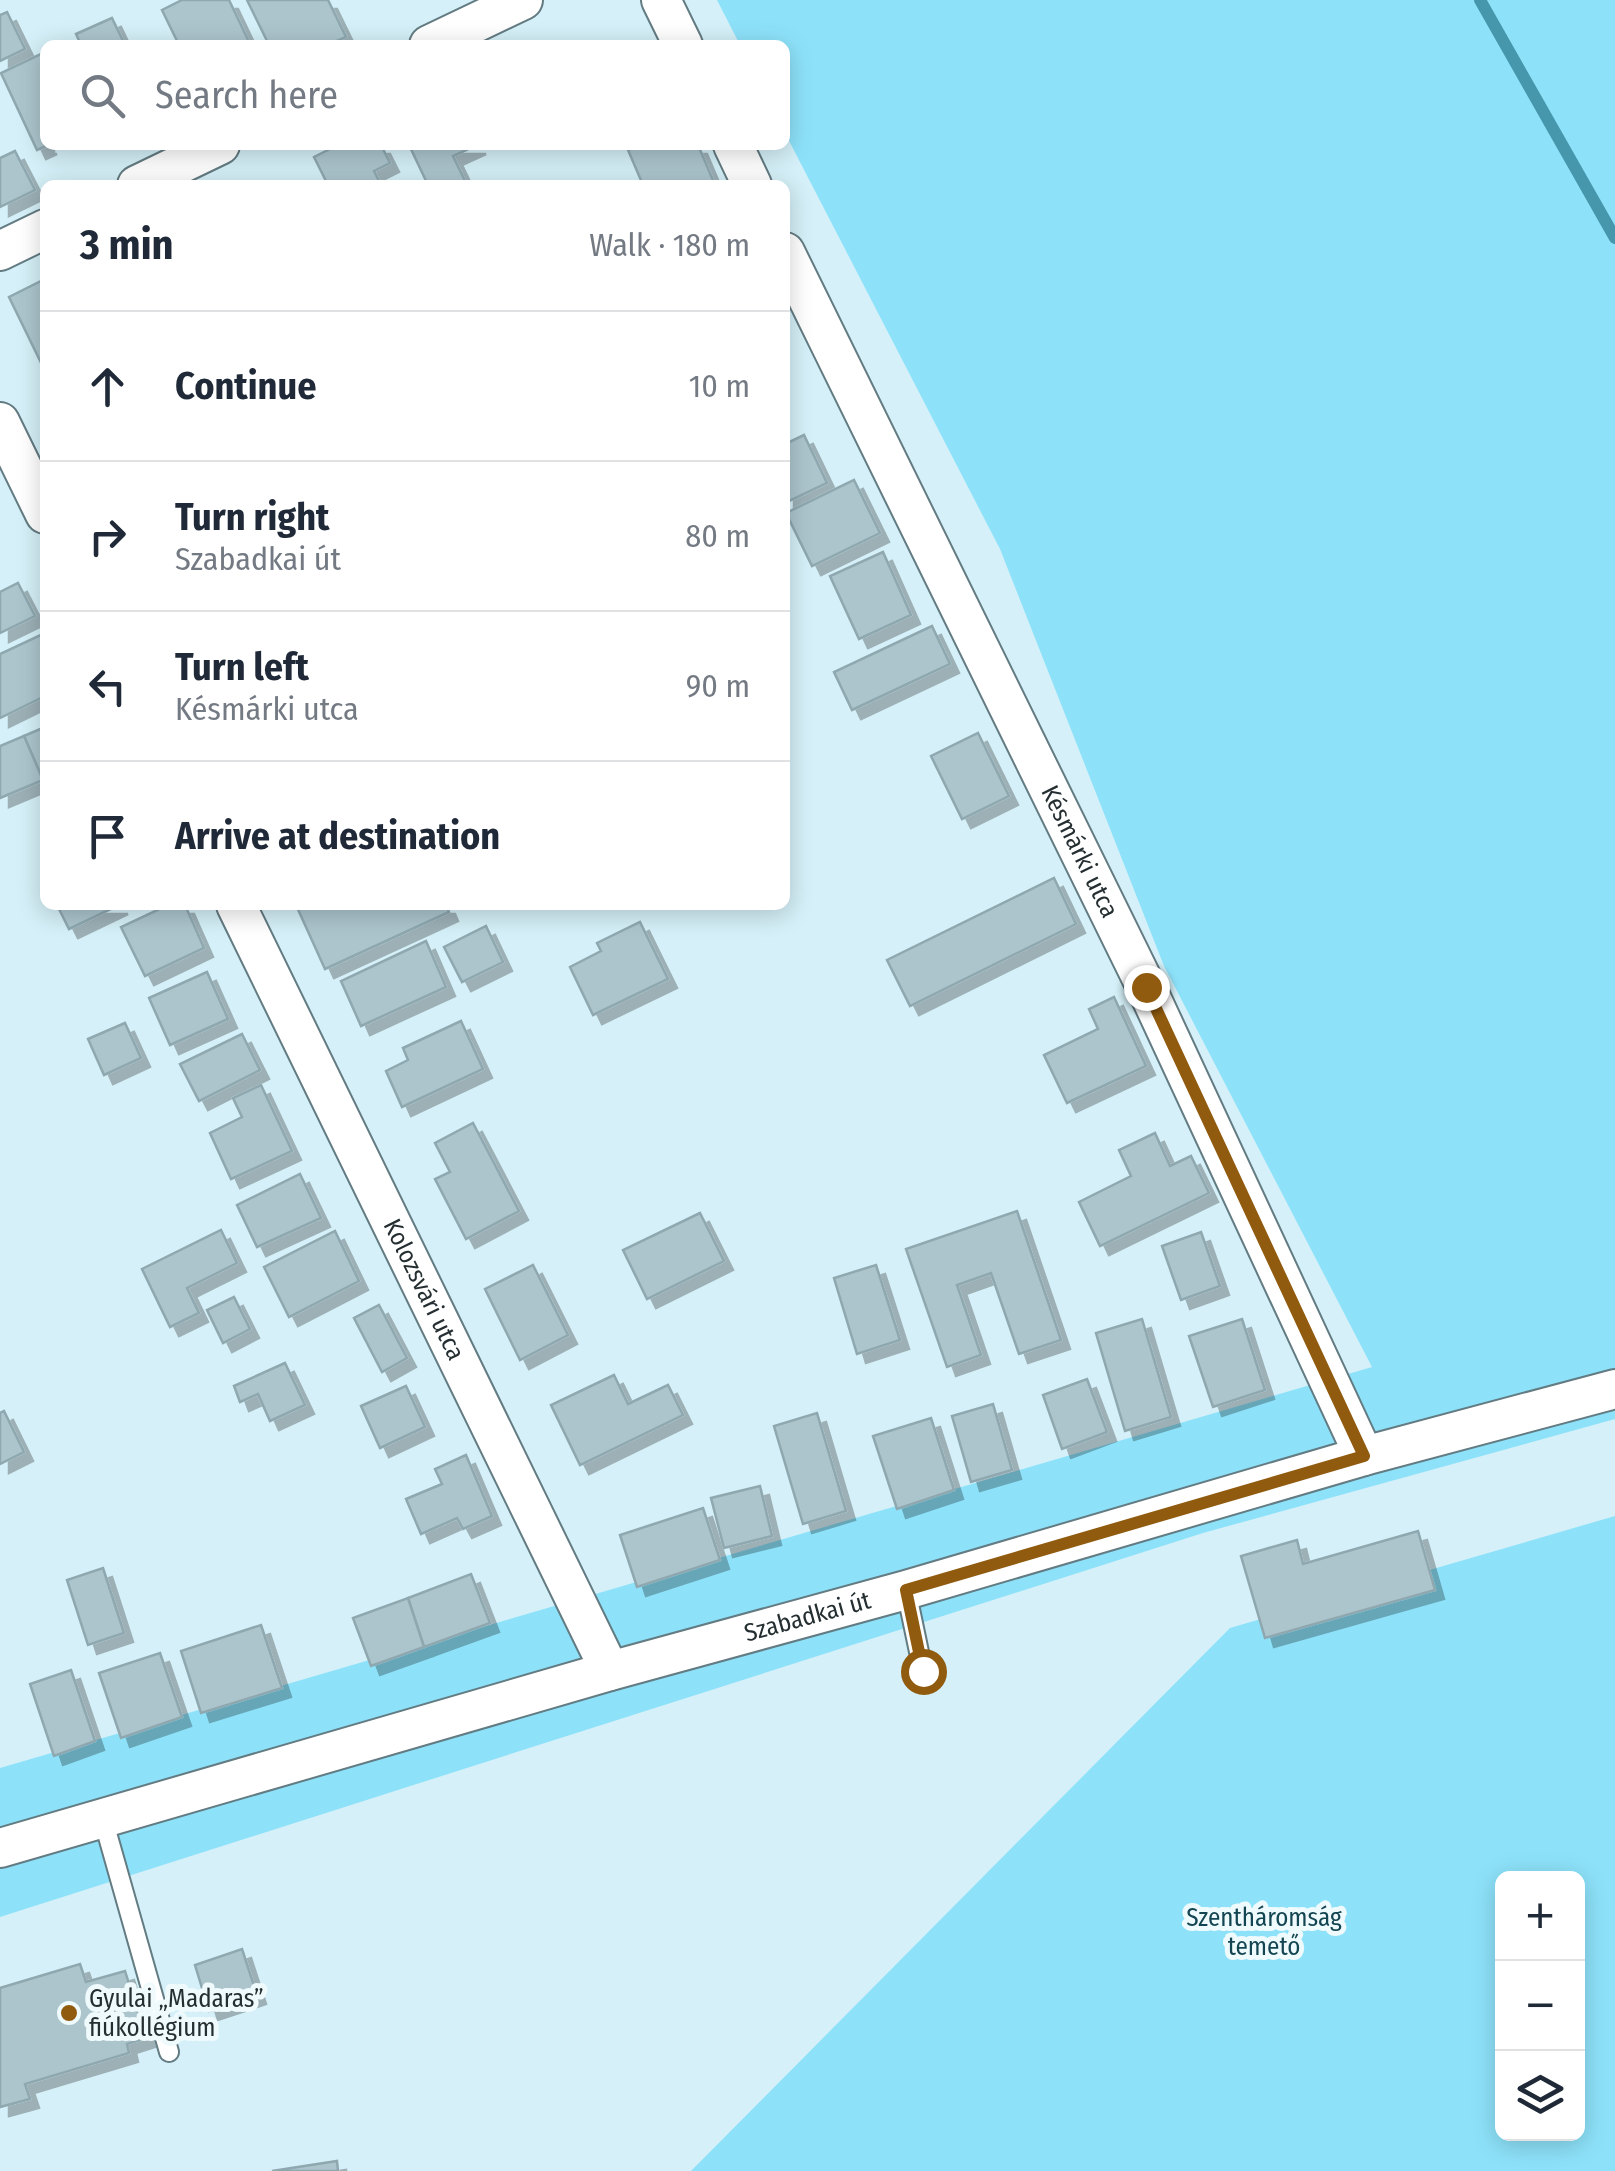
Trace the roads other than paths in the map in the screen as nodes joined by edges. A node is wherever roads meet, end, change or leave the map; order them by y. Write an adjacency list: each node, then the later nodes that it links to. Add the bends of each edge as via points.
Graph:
1 (523, 0): 3 (street)
2 (661, 0): 4 (street)
3 (439, 40)
4 (681, 40)
5 (210, 150): 7 (street)
6 (734, 150): 8 (street)
7 (147, 180)
8 (750, 180)
9 (40, 231): 10 (street)
10 (0, 250)
11 (790, 262): 16 (street, Késmárki utca, via 1146,987)
12 (0, 422): 13 (street)
13 (40, 504)
14 (238, 910): 19 (street, Kolozsvári utca)
15 (1615, 1389): 16 (street, Szabadkai út)
16 (1364, 1456): 17 (street, Szabadkai út)
17 (906, 1590): 18 (lane); 19 (street, Szabadkai út)
18 (923, 1671)
19 (610, 1672): 20 (street, Szabadkai út)
20 (103, 1819): 21 (street, Szabadkai út); 22 (lane)
21 (0, 1848)
22 (169, 2052)

